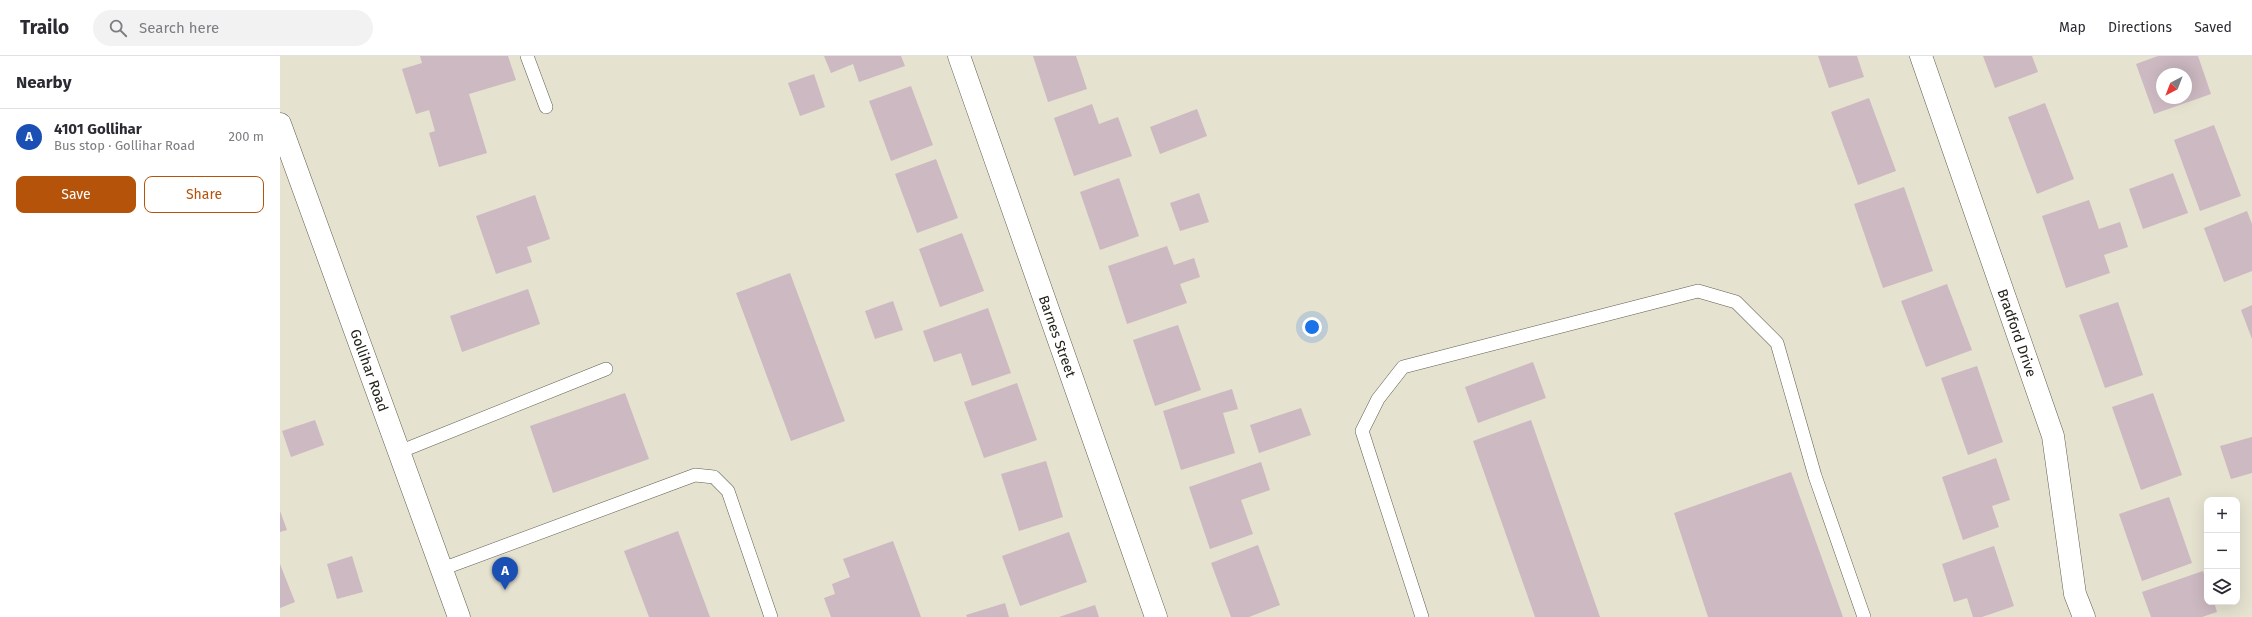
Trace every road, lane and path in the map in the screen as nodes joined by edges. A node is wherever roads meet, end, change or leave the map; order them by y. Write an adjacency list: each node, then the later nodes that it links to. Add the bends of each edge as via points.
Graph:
1 (527, 56): 4 (lane)
2 (959, 56): 11 (street, Barnes Street)
3 (1921, 56): 14 (street, Bradford Drive, via 2053,436 2075,594)
4 (546, 107)
5 (280, 124): 7 (street, Gollihar Road)
6 (606, 368): 7 (lane)
7 (399, 452): 8 (street, Gollihar Road)
8 (442, 569): 9 (street, Gollihar Road); 10 (lane, via 695,475 714,477 728,490)
9 (459, 617)
10 (771, 617)
11 (1156, 617)
12 (1422, 617): 13 (lane, via 1362,431 1378,399 1403,367 1698,291 1736,302 1777,343 1815,476)
13 (1864, 617)
14 (2084, 617)

